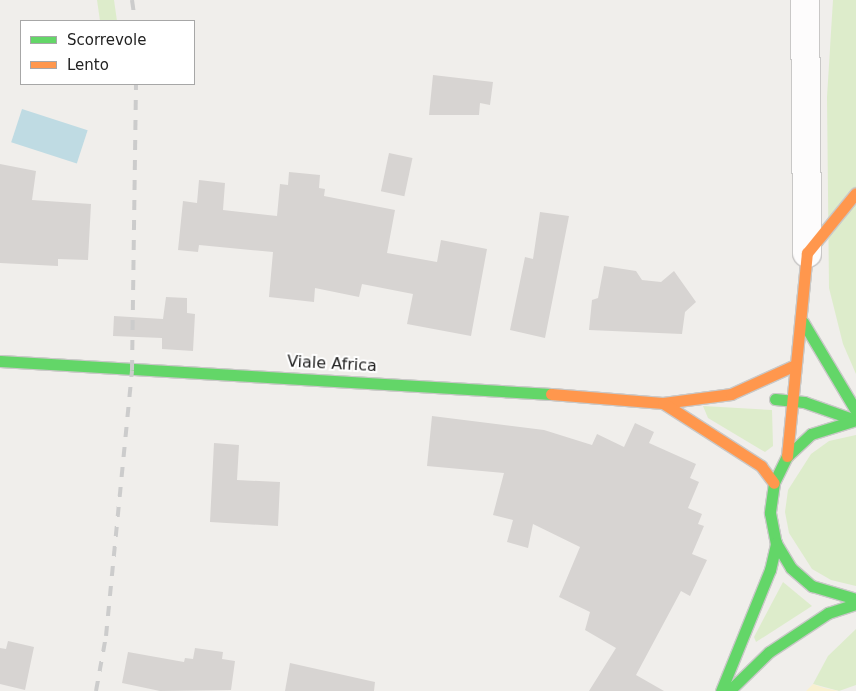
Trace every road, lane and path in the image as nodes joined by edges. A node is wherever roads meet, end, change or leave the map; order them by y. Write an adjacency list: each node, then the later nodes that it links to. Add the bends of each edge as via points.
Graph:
1 (805, 0): 3 (street)
2 (856, 193): 3 (main road)
3 (807, 253): 4 (main road)
4 (803, 322): 6 (main road); 10 (main road, via 824,365)
5 (0, 361): 9 (main road, Viale Africa, via 453,386)
6 (793, 366): 7 (main road, Viale Africa); 8 (main road)
7 (731, 394): 8 (main road, Viale Africa); 9 (main road, Viale Africa)
8 (791, 401): 10 (main road, Viale Africa); 11 (main road)
9 (662, 403): 12 (main road, via 683,420 761,466)
10 (856, 417): 11 (main road, via 810,434)
11 (787, 456): 12 (main road)
12 (774, 483): 13 (main road, via 770,513)
13 (776, 543): 14 (main road, via 790,568 812,586); 16 (main road, via 770,570)
14 (856, 599)
15 (856, 604): 17 (main road, via 828,613 769,652)
16 (721, 691)
17 (729, 691)

